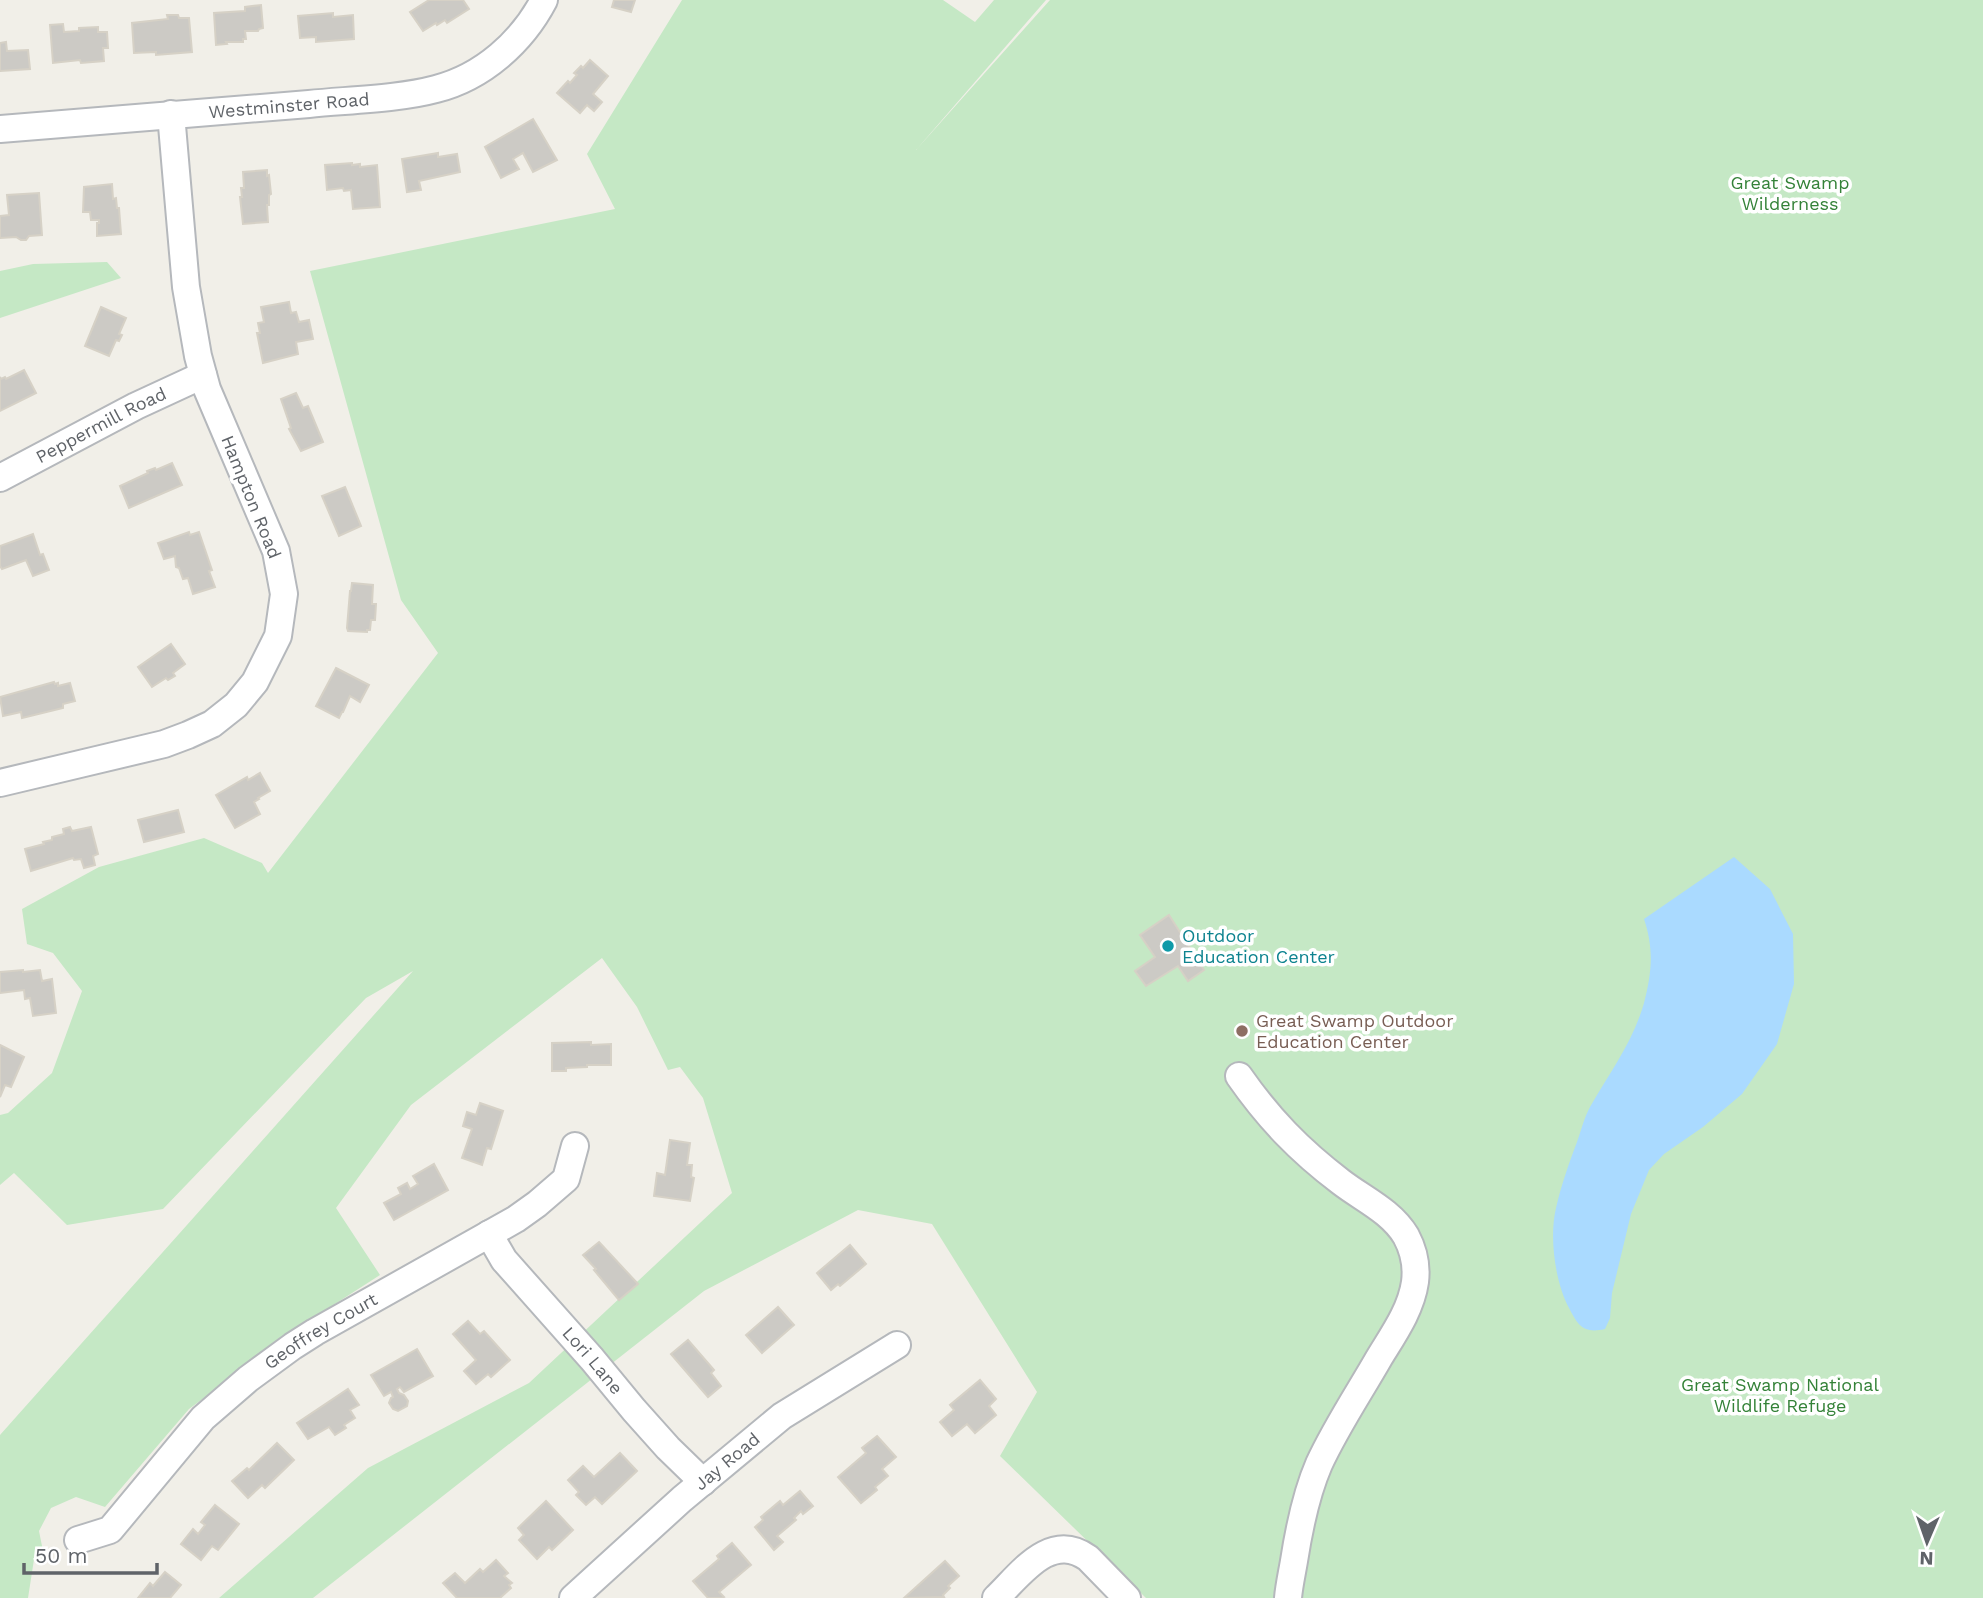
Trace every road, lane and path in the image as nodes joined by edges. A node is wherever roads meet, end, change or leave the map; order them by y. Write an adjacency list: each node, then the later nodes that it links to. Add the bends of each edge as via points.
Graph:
1 (544, 0): 2 (street, Westminster Road, via 512,47 463,79 436,89)
2 (172, 114): 3 (street, Westminster Road); 4 (street, Hampton Road, via 186,287)
3 (0, 129)
4 (203, 375): 5 (street, Peppermill Road); 6 (street, Hampton Road, via 281,572 282,615 268,658 236,705 212,724 136,751)
5 (0, 478)
6 (0, 783)
7 (1239, 1076): 16 (street, via 1293,1143 1394,1219 1409,1242 1415,1266 1405,1312 1318,1467 1307,1498)
8 (575, 1146): 9 (street, Geoffrey Court, via 566,1179 526,1212)
9 (489, 1234): 11 (street, Lori Lane, via 504,1260); 12 (street, Geoffrey Court, via 315,1332 248,1379 196,1427 110,1530)
10 (897, 1345): 11 (street, Jay Road, via 788,1412)
11 (703, 1482): 13 (street, Jay Road)
12 (78, 1540)
13 (573, 1598)
14 (996, 1598): 15 (street, via 1043,1554 1063,1549 1088,1558)
15 (1127, 1598)
16 (1288, 1598)

